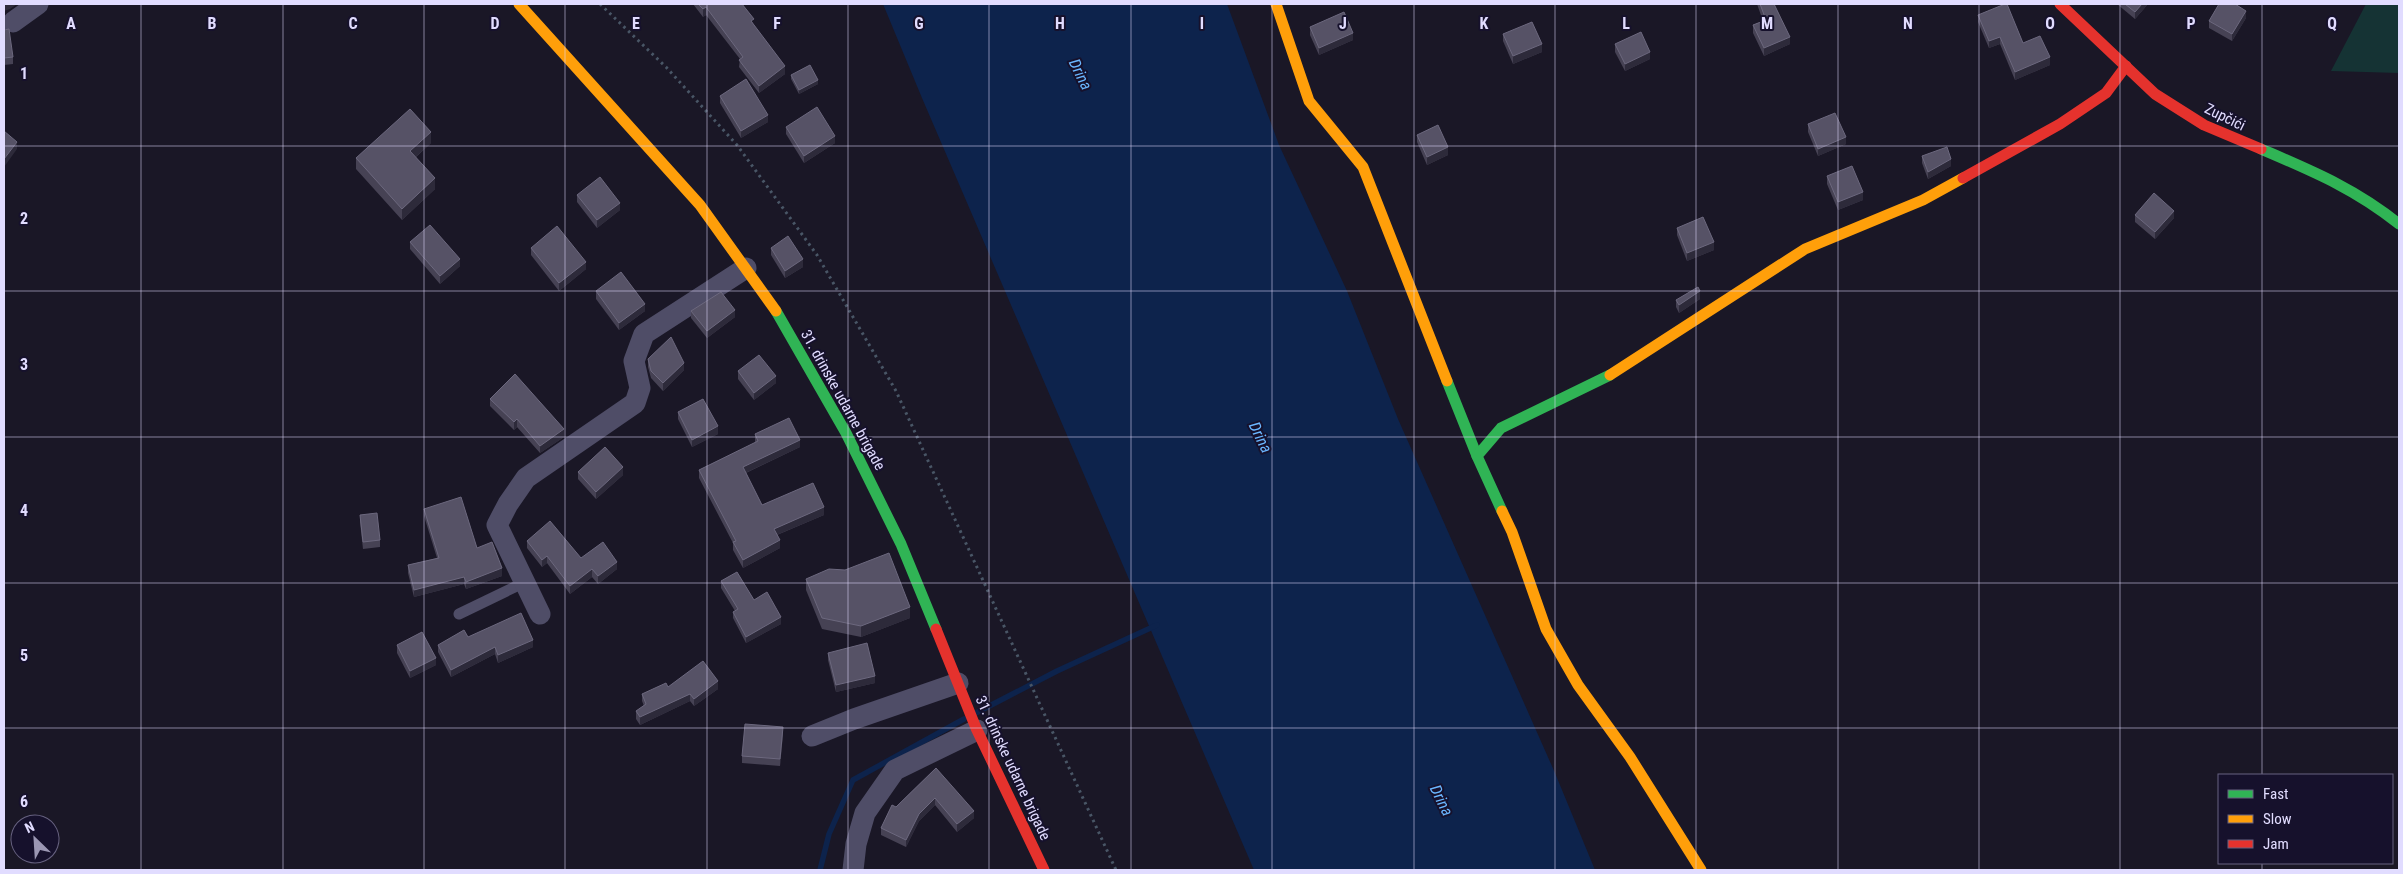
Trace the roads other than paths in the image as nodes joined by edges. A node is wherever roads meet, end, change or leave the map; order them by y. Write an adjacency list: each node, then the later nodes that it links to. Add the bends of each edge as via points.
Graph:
1 (38, 4): 5 (street)
2 (520, 4): 8 (street, 31. drinske udarne brigade, via 700,205)
3 (1276, 4): 9 (street, via 1310,101 1363,167)
4 (2060, 4): 6 (street, Zupčići)
5 (13, 22)
6 (2126, 66): 7 (street, Zupčići, via 2155,94 2204,125 2335,181); 9 (street, via 2106,93 2060,124 1923,200 1805,249 1620,370 1501,428)
7 (2399, 224)
8 (746, 268): 10 (street, via 644,334 634,361 640,388 635,403 521,484 497,525); 13 (street, 31. drinske udarne brigade, via 780,317 846,433 900,544)
9 (1478, 456): 18 (street, via 1512,532 1546,629 1578,685 1630,757)
10 (525, 582): 11 (lane); 12 (street)
11 (459, 614)
12 (540, 614)
13 (958, 683): 14 (street, 31. drinske udarne brigade); 15 (street)
14 (976, 729): 16 (street, via 895,770 865,813); 17 (street, 31. drinske udarne brigade)
15 (812, 736)
16 (853, 870)
17 (1044, 870)
18 (1701, 870)

